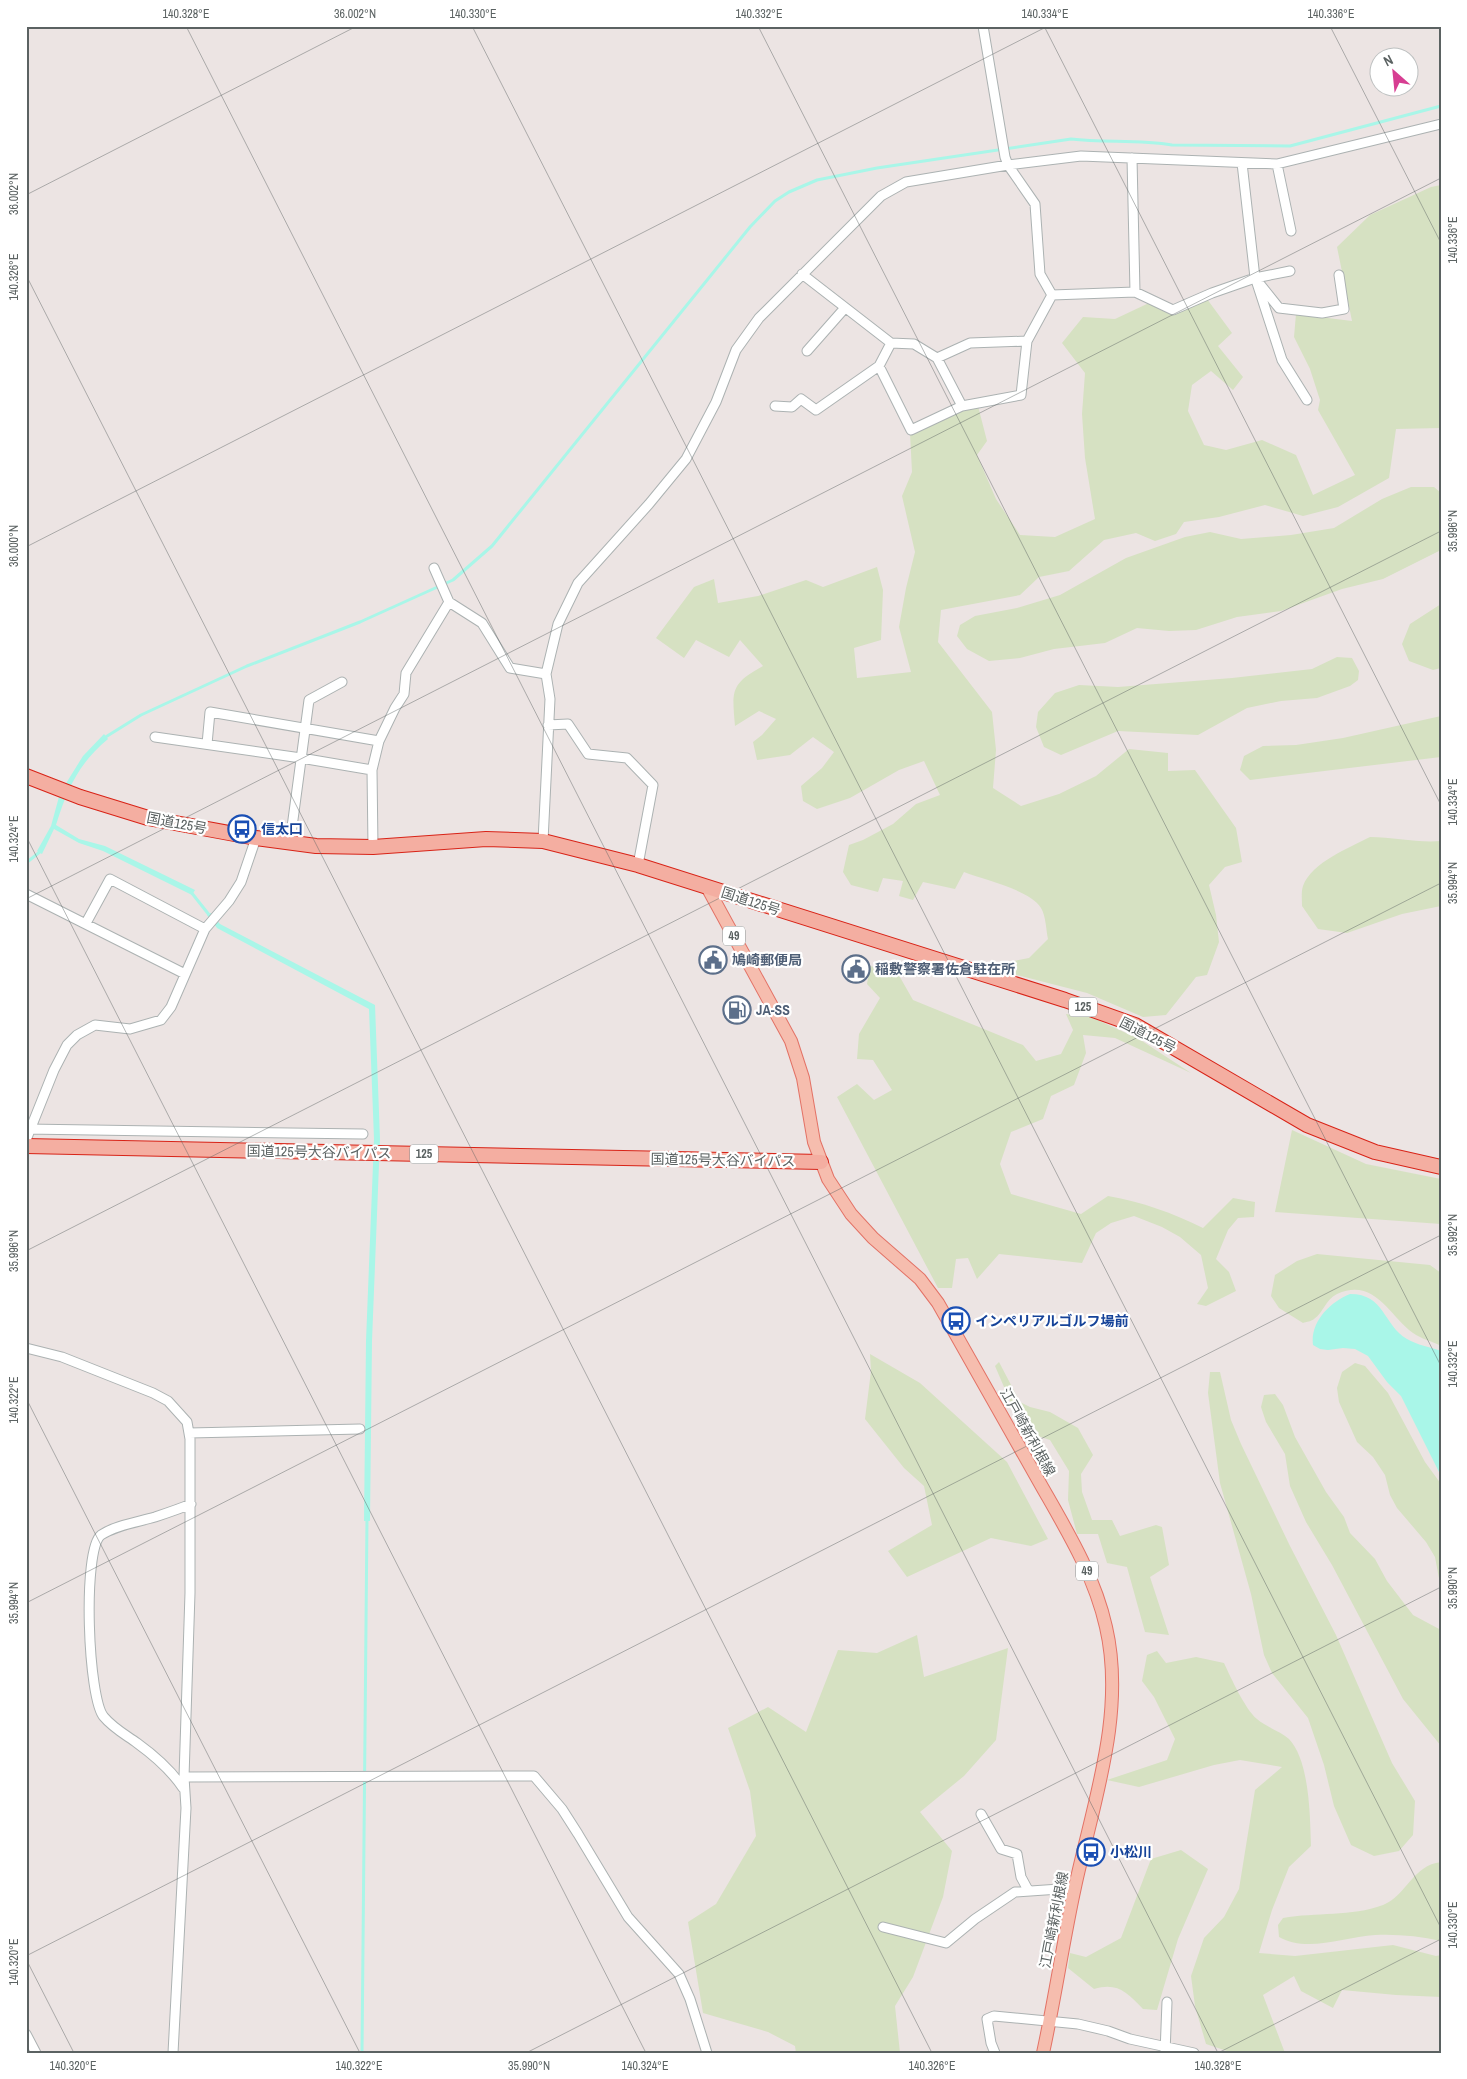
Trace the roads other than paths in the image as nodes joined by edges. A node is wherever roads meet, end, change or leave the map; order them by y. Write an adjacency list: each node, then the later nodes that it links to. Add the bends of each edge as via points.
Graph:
1 (983, 26): 4 (street)
2 (1441, 124): 6 (street)
3 (1132, 158): 4 (street, via 1081,156); 5 (street); 12 (street)
4 (1007, 161): 9 (street, via 906,182 881,196); 13 (street, via 1035,204 1040,274)
5 (1242, 163): 6 (street); 11 (street)
6 (1277, 164): 7 (street)
7 (1292, 231)
8 (1290, 271): 11 (street)
9 (802, 274): 14 (street); 25 (street, via 759,318 736,350 716,402 686,459 578,583 558,624)
10 (1339, 275): 11 (street, via 1344,309 1322,313 1278,308)
11 (1255, 278): 12 (street, via 1174,310); 20 (street, via 1282,360)
12 (1135, 292): 13 (street)
13 (1052, 295): 15 (street)
14 (844, 309): 16 (street); 17 (street)
15 (1027, 341): 18 (street, via 970,343); 22 (street, via 1021,395)
16 (891, 343): 18 (street, via 914,344); 19 (street)
17 (807, 351)
18 (937, 358): 22 (street)
19 (878, 366): 21 (street, via 816,410 801,399 792,407); 22 (street, via 911,430)
20 (1306, 400)
21 (774, 406)
22 (962, 406)
23 (434, 568): 24 (street)
24 (448, 602): 25 (street, via 482,623 510,668); 30 (street, via 406,673 404,694)
25 (546, 674): 27 (street, via 550,700)
26 (342, 682): 28 (street, via 309,700)
27 (548, 726): 36 (street); 39 (street, via 568,724 588,754 627,758 653,785)
28 (306, 728): 30 (street); 31 (street, via 210,712); 32 (street)
29 (155, 737): 31 (street)
30 (379, 741): 33 (street)
31 (207, 744): 32 (street)
32 (301, 758): 33 (street); 37 (street)
33 (372, 770): 38 (street)
34 (26, 776): 35 (highway, 国道125号 / 125, via 148,818)
35 (256, 838): 37 (highway, 国道125号 / 125); 43 (street, via 241,882)
36 (543, 841): 38 (highway, 国道125号 / 125, via 486,839); 39 (highway, 国道125号 / 125)
37 (290, 842): 38 (highway, 国道125号 / 125)
38 (373, 847)
39 (638, 865): 40 (highway, 国道125号 / 125)
40 (707, 888): 49 (main road, 江戸崎新利根線 / 49, via 791,1041 803,1078 814,1142); 50 (highway, 国道125号 / 125, via 1066,1000 1135,1025 1307,1125 1374,1152)
41 (26, 894): 42 (street)
42 (86, 923): 43 (street, via 110,879); 44 (street)
43 (205, 929): 44 (street)
44 (185, 974): 45 (street, via 171,1007 161,1020 130,1029 95,1025 77,1035 67,1045 54,1070)
45 (29, 1129): 46 (street); 47 (street)
46 (363, 1134)
47 (26, 1140)
48 (26, 1146): 49 (highway, 国道125号大谷バイパス / 125)
49 (821, 1162): 58 (main road, 江戸崎新利根線 / 49, via 851,1214 920,1279 938,1303 1093,1584 1110,1646 1112,1690 1099,1782)
50 (1441, 1167)
51 (26, 1348): 53 (street, via 62,1357 153,1393 168,1401 187,1422)
52 (360, 1429): 53 (street)
53 (189, 1433): 54 (street)
54 (191, 1504): 55 (street); 56 (street, via 100,1536 95,1545 88,1588 96,1700 103,1716 147,1750)
55 (184, 1777): 56 (street); 67 (street, via 534,1776 562,1809 628,1917 679,1974)
56 (184, 1788): 66 (street, via 186,1808)
57 (981, 1814): 59 (street, via 1002,1849 1017,1854 1021,1877)
58 (1074, 1888): 59 (street); 62 (main road, 江戸崎新利根線 / 49)
59 (1028, 1890): 60 (street, via 1015,1892 946,1943)
60 (883, 1927)
61 (1167, 2002): 64 (street)
62 (1050, 2021): 64 (street, via 1108,2031); 68 (street, via 994,2016 987,2019); 69 (main road, 江戸崎新利根線 / 49)
63 (26, 2034): 65 (street)
64 (1165, 2049): 70 (street)
65 (36, 2053)
66 (173, 2053)
67 (708, 2053)
68 (995, 2053)
69 (1043, 2053)
70 (1194, 2053)

